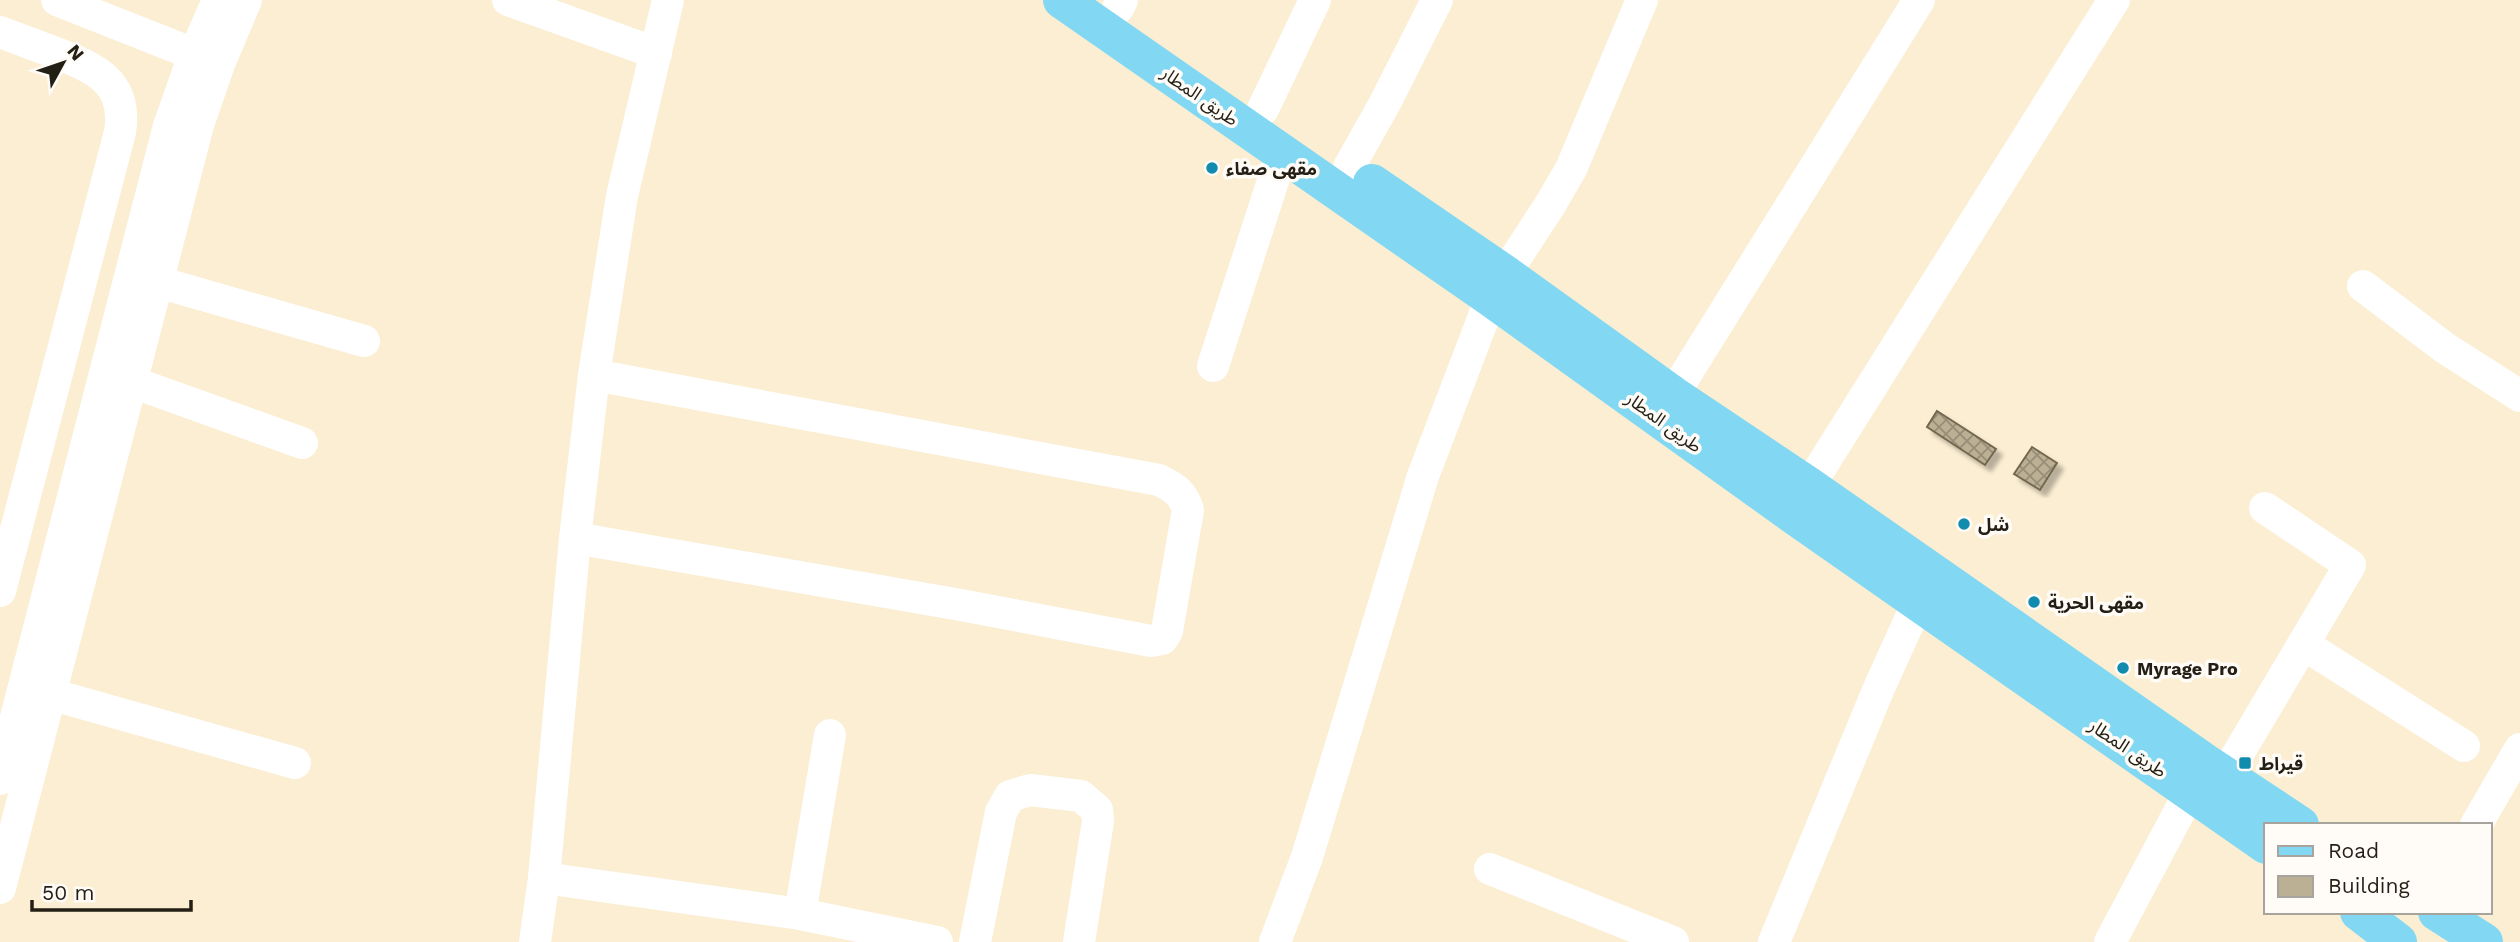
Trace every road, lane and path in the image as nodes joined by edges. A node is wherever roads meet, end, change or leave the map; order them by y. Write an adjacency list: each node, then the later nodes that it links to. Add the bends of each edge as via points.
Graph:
1 (57, 0): 15 (street)
2 (218, 0): 15 (street)
3 (246, 0): 15 (street)
4 (508, 0): 14 (street)
5 (668, 0): 14 (street)
6 (1062, 0): 17 (main road, طريق المطار)
7 (1315, 0): 16 (street)
8 (1437, 0): 18 (street)
9 (1642, 0): 20 (street, via 1571,169)
10 (1919, 0): 26 (street)
11 (2114, 0): 29 (street)
12 (1116, 3): 16 (main road, طريق المطار)
13 (0, 32): 32 (street, via 95,69 113,88 121,113 120,132)
14 (656, 53): 24 (street, via 622,195)
15 (206, 60): 19 (street, via 198,125); 35 (street, via 169,126)
16 (1263, 109): 18 (main road, طريق المطار)
17 (1282, 153): 20 (main road, طريق المطار); 23 (street)
18 (1349, 167): 20 (main road, طريق المطار)
19 (158, 282): 22 (street); 25 (street)
20 (1498, 286): 26 (main road, طريق المطار); 33 (main road, طريق المطار); 57 (street, via 1423,475 1307,857)
21 (2362, 286): 27 (street)
22 (364, 341)
23 (1213, 366)
24 (594, 375): 31 (street); 31 (street, via 1159,480 1177,489 1188,510 1169,624 1162,639 1152,641)
25 (132, 382): 28 (street); 35 (street)
26 (1673, 395): 29 (main road, طريق المطار)
27 (2520, 396)
28 (302, 443)
29 (1810, 486): 40 (main road, طريق المطار)
30 (2265, 508): 34 (street, via 2350,565)
31 (575, 538): 47 (street)
32 (0, 591)
33 (1918, 602): 42 (main road, طريق المطار); 59 (street)
34 (2304, 644): 37 (street); 40 (street)
35 (37, 690): 39 (street); 41 (street); 48 (street)
36 (830, 735): 49 (street)
37 (2463, 746)
38 (2520, 749): 44 (street)
39 (295, 763)
40 (2225, 776): 43 (main road, طريق المطار)
41 (0, 779)
42 (2190, 790): 45 (main road, طريق المطار); 60 (street)
43 (2297, 823)
44 (2477, 823)
45 (2264, 844)
46 (1490, 869): 58 (street)
47 (544, 878): 49 (street); 53 (street)
48 (0, 888)
49 (800, 914): 54 (street)
50 (2362, 914): 61 (main road)
51 (2413, 914): 62 (main road, via 2405,923)
52 (2440, 914): 63 (main road)
53 (535, 942)
54 (937, 942)
55 (975, 942): 56 (street, via 1001,812 1010,796 1030,790 1081,796 1097,810)
56 (1079, 942)
57 (1275, 942)
58 (1673, 942)
59 (1774, 942)
60 (2110, 942)
61 (2398, 942)
62 (2405, 942)
63 (2484, 942)

